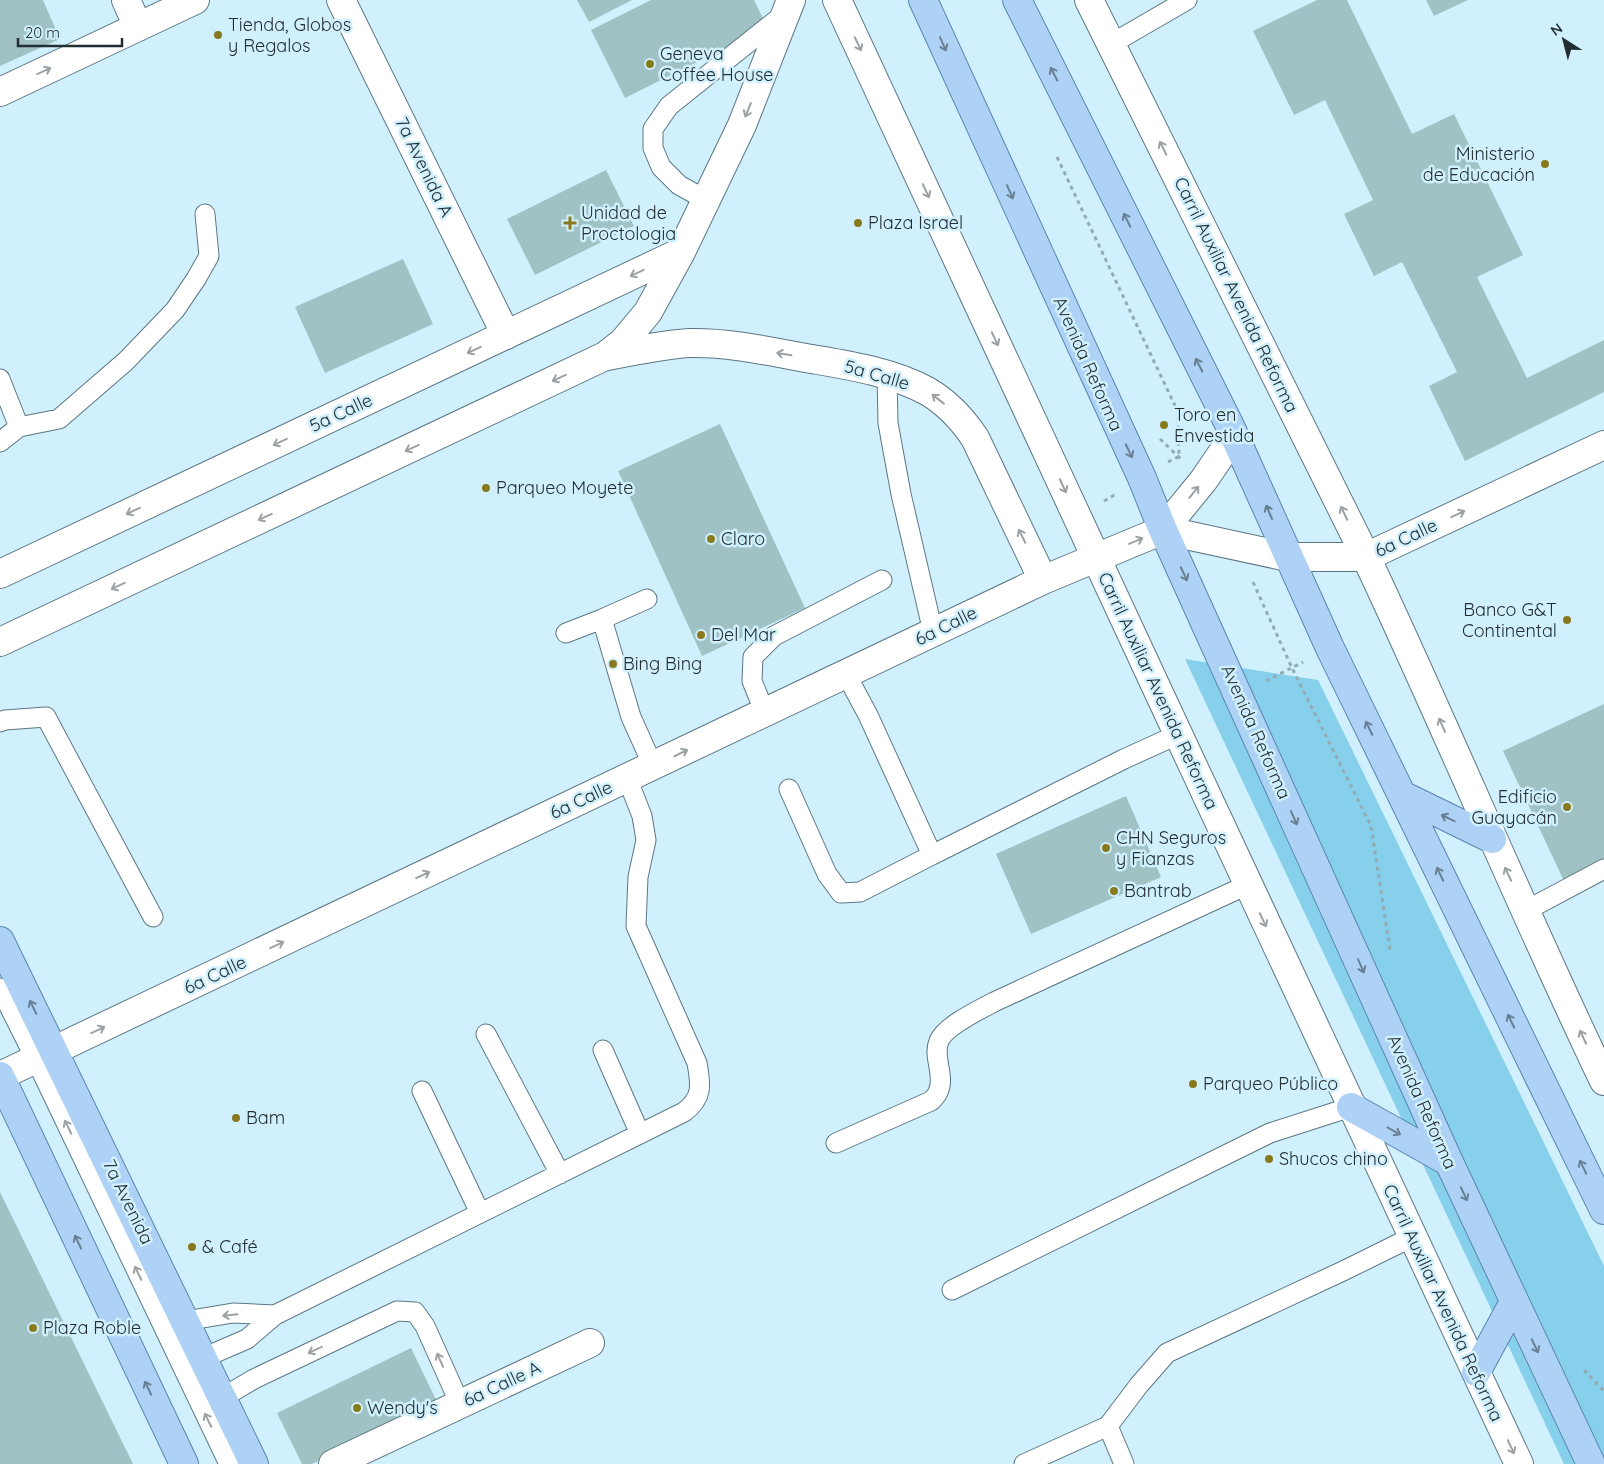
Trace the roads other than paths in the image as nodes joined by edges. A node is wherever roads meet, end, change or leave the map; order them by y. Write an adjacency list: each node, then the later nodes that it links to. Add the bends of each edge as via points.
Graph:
1 (126, 0): 10 (street)
2 (196, 0): 10 (street)
3 (341, 0): 16 (street, 7a Avenida A)
4 (837, 0): 27 (street, Carril Auxiliar Avenida Reforma, one-way to 27)
5 (923, 0): 24 (main road, Avenida Reforma, one-way to 24)
6 (1017, 0): 21 (main road, one-way to 6)
7 (1089, 0): 11 (street, Carril Auxiliar Avenida Reforma)
8 (1187, 0): 11 (lane)
9 (789, 6): 13 (street, 5a Calle, one-way to 13, via 742,125); 13 (lane, via 669,106 653,129 653,148 661,167 679,185)
10 (138, 27): 12 (street, one-way to 10)
11 (1111, 44): 26 (street, Carril Auxiliar Avenida Reforma, one-way to 11)
12 (0, 92)
13 (706, 200): 15 (street, 5a Calle)
14 (205, 214): 20 (lane, via 209,256 175,310 126,361 59,419)
15 (681, 252): 16 (street, 5a Calle, one-way to 16); 17 (street, 5a Calle, via 643,319 623,342)
16 (506, 335): 28 (street, 5a Calle, one-way to 28)
17 (603, 357): 18 (street, 5a Calle, one-way to 17, via 797,356 711,343 656,346); 35 (street, 5a Calle, one-way to 35)
18 (887, 375): 30 (street, 5a Calle, one-way to 18, via 964,421 928,392); 33 (lane, via 888,423 900,494)
19 (0, 379): 20 (lane)
20 (19, 427): 22 (lane)
21 (1234, 436): 24 (street, 6a Calle, one-way to 21); 25 (main road, one-way to 21)
22 (0, 442)
23 (1604, 445): 26 (street, 6a Calle, one-way to 23)
24 (1163, 530): 25 (street, 6a Calle); 27 (street, 6a Calle, one-way to 24); 61 (main road, Avenida Reforma, one-way to 61)
25 (1288, 557): 26 (street, 6a Calle); 43 (main road, one-way to 25)
26 (1366, 557): 44 (street, Carril Auxiliar Avenida Reforma, one-way to 26)
27 (1097, 558): 30 (street, 6a Calle); 39 (street, Carril Auxiliar Avenida Reforma)
28 (0, 574)
29 (882, 580): 37 (lane, via 774,636 752,658 752,681)
30 (1043, 580): 33 (street, 6a Calle)
31 (647, 598): 32 (lane)
32 (602, 619): 34 (lane); 40 (lane, via 631,717)
33 (933, 632): 36 (street, 6a Calle)
34 (566, 634)
35 (0, 642)
36 (846, 674): 37 (street, 6a Calle); 45 (lane)
37 (765, 713): 40 (street, 6a Calle, one-way to 37)
38 (0, 722): 49 (lane, via 46,717)
39 (1179, 734): 45 (lane); 47 (street, Carril Auxiliar Avenida Reforma)
40 (654, 766): 41 (street, 6a Calle)
41 (627, 778): 54 (street, 6a Calle, one-way to 41); 59 (lane, via 642,816 646,840 638,877 636,926 697,1063 701,1084 694,1105)
42 (790, 789): 45 (lane, via 827,874 841,892 860,892)
43 (1402, 795): 44 (main road, one-way to 43); 63 (main road, one-way to 43)
44 (1492, 839): 48 (street, Carril Auxiliar Avenida Reforma, one-way to 44)
45 (932, 855)
46 (1604, 870): 48 (lane)
47 (1247, 885): 58 (street, Carril Auxiliar Avenida Reforma, one-way to 58); 60 (lane, via 970,1016 939,1041 937,1055 941,1078 938,1092 931,1101)
48 (1525, 911): 56 (street, Carril Auxiliar Avenida Reforma, one-way to 48)
49 (153, 916)
50 (0, 941): 54 (main road, 7a Avenida, one-way to 50)
51 (0, 988): 54 (lane)
52 (486, 1034): 62 (lane)
53 (603, 1050): 59 (lane)
54 (45, 1055): 55 (street, 6a Calle); 69 (main road, 7a Avenida); 77 (lane, one-way to 54)
55 (0, 1076): 76 (main road, one-way to 55)
56 (1604, 1081)
57 (422, 1091): 64 (lane)
58 (1351, 1107): 61 (main road, one-way to 61); 65 (street, Carril Auxiliar Avenida Reforma); 66 (lane, via 1270,1133)
59 (640, 1134): 62 (lane)
60 (836, 1143)
61 (1449, 1162): 67 (main road, Avenida Reforma, one-way to 67)
62 (560, 1174): 64 (lane)
63 (1604, 1210)
64 (480, 1213): 68 (lane)
65 (1412, 1237): 72 (street, Carril Auxiliar Avenida Reforma); 75 (lane, via 1167,1353)
66 (952, 1290)
67 (1514, 1302): 72 (main road); 83 (main road, Avenida Reforma, one-way to 83)
68 (275, 1315): 69 (lane, one-way to 69, via 233,1314); 71 (lane, via 246,1339)
69 (186, 1321): 71 (main road, 7a Avenida)
70 (590, 1343): 74 (street, 6a Calle A)
71 (204, 1358): 73 (main road, 7a Avenida)
72 (1476, 1372): 82 (street, Carril Auxiliar Avenida Reforma, one-way to 82)
73 (222, 1398): 74 (lane, one-way to 73, via 426,1326 415,1312 398,1311 254,1379); 78 (main road, 7a Avenida)
74 (460, 1404): 79 (street, 6a Calle A)
75 (1108, 1426): 80 (lane); 81 (lane)
76 (184, 1464)
77 (229, 1464)
78 (254, 1464)
79 (333, 1464)
80 (1024, 1464)
81 (1124, 1464)
82 (1519, 1464)
83 (1590, 1464)

